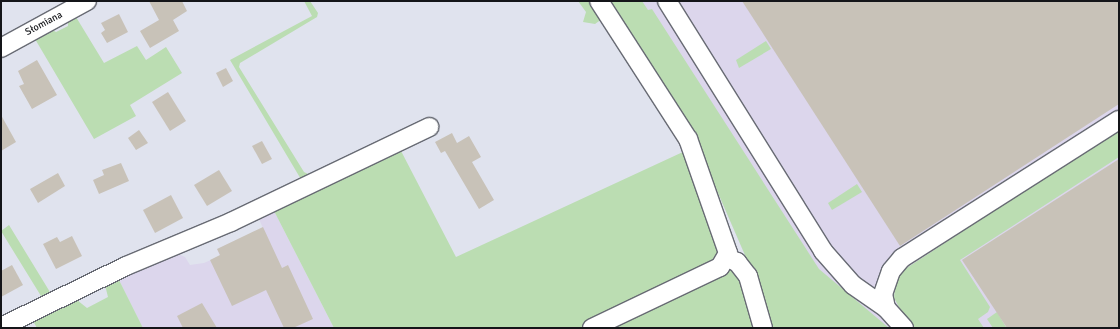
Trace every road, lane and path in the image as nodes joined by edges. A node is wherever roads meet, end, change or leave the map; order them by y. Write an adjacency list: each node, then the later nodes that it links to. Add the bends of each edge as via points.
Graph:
1 (87, 1): 4 (street, Słomiana)
2 (599, 1): 7 (street, via 688,139 728,247)
3 (667, 1): 8 (street, via 823,252 853,285)
4 (1, 48)
5 (1119, 120): 8 (street, via 902,258 885,284 883,294)
6 (429, 127): 9 (street)
7 (727, 258): 10 (street, via 720,267); 11 (street, via 737,262 748,276)
8 (886, 308): 12 (street)
9 (1, 327)
10 (592, 328)
11 (763, 328)
12 (904, 328)

